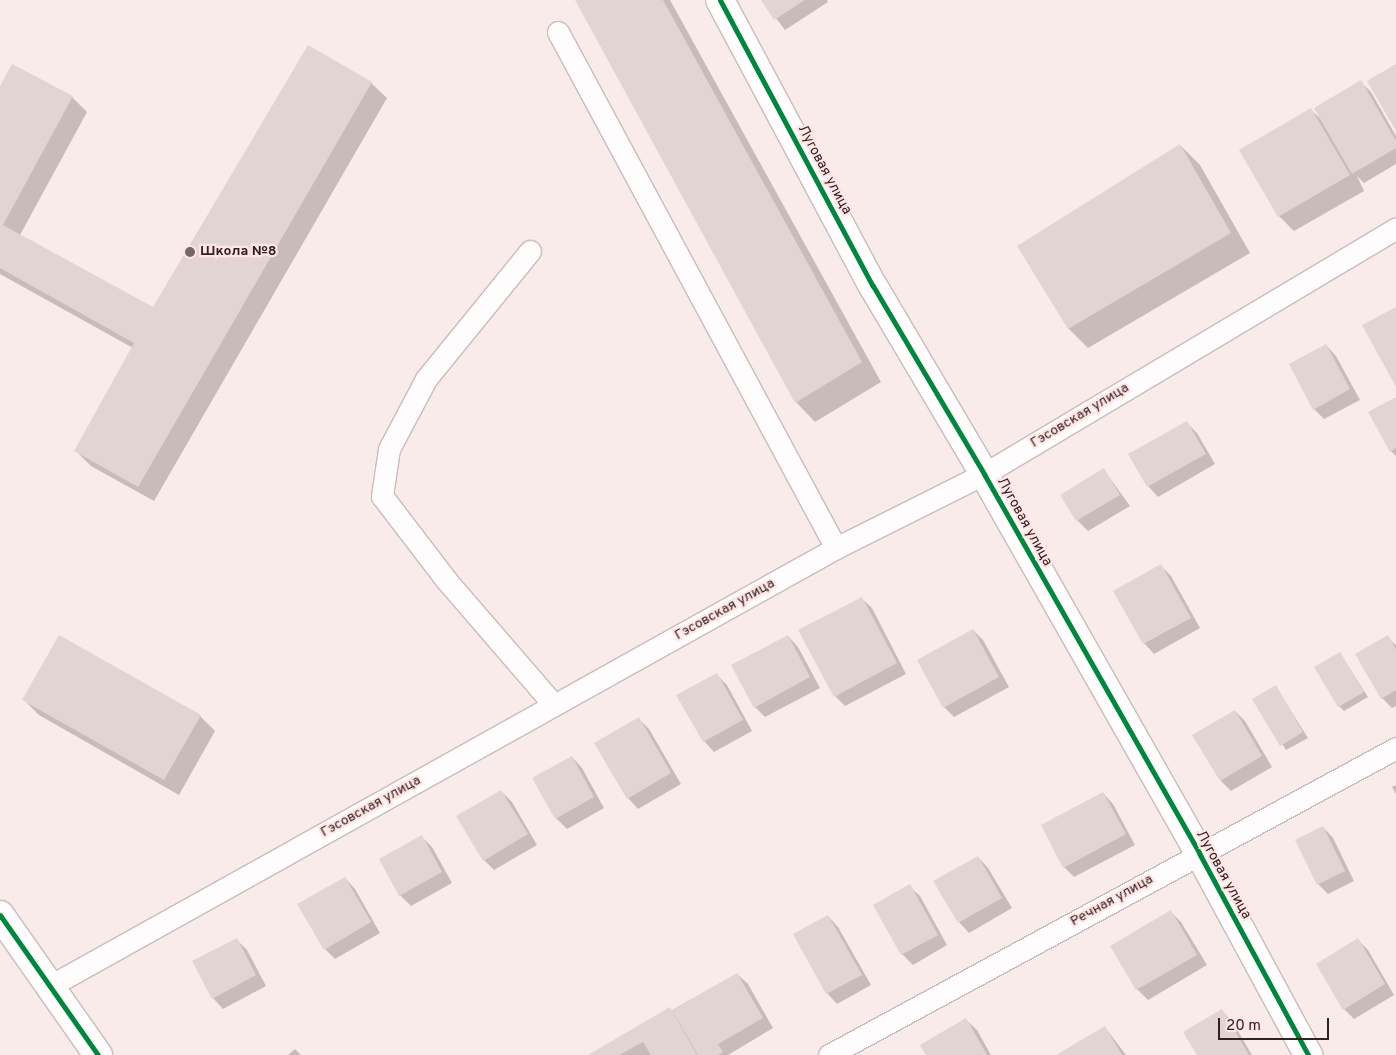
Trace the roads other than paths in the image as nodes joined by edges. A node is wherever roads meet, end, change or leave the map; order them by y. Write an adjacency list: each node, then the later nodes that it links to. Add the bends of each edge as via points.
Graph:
1 (720, 0): 5 (street, Луговая улица, via 873,286)
2 (558, 32): 6 (lane)
3 (1396, 228): 5 (lane, Гэсовская улица)
4 (530, 251): 7 (lane, via 426,379 389,449 382,496 447,581)
5 (984, 474): 6 (lane, Гэсовская улица); 9 (street, Луговая улица)
6 (836, 548): 7 (lane, Гэсовская улица)
7 (554, 705): 11 (lane, Гэсовская улица)
8 (1396, 748): 9 (lane, Речная улица)
9 (1199, 853): 13 (lane, Речная улица); 14 (street, Луговая улица)
10 (0, 915): 11 (street)
11 (50, 986): 12 (street)
12 (98, 1055)
13 (829, 1055)
14 (1308, 1055)

